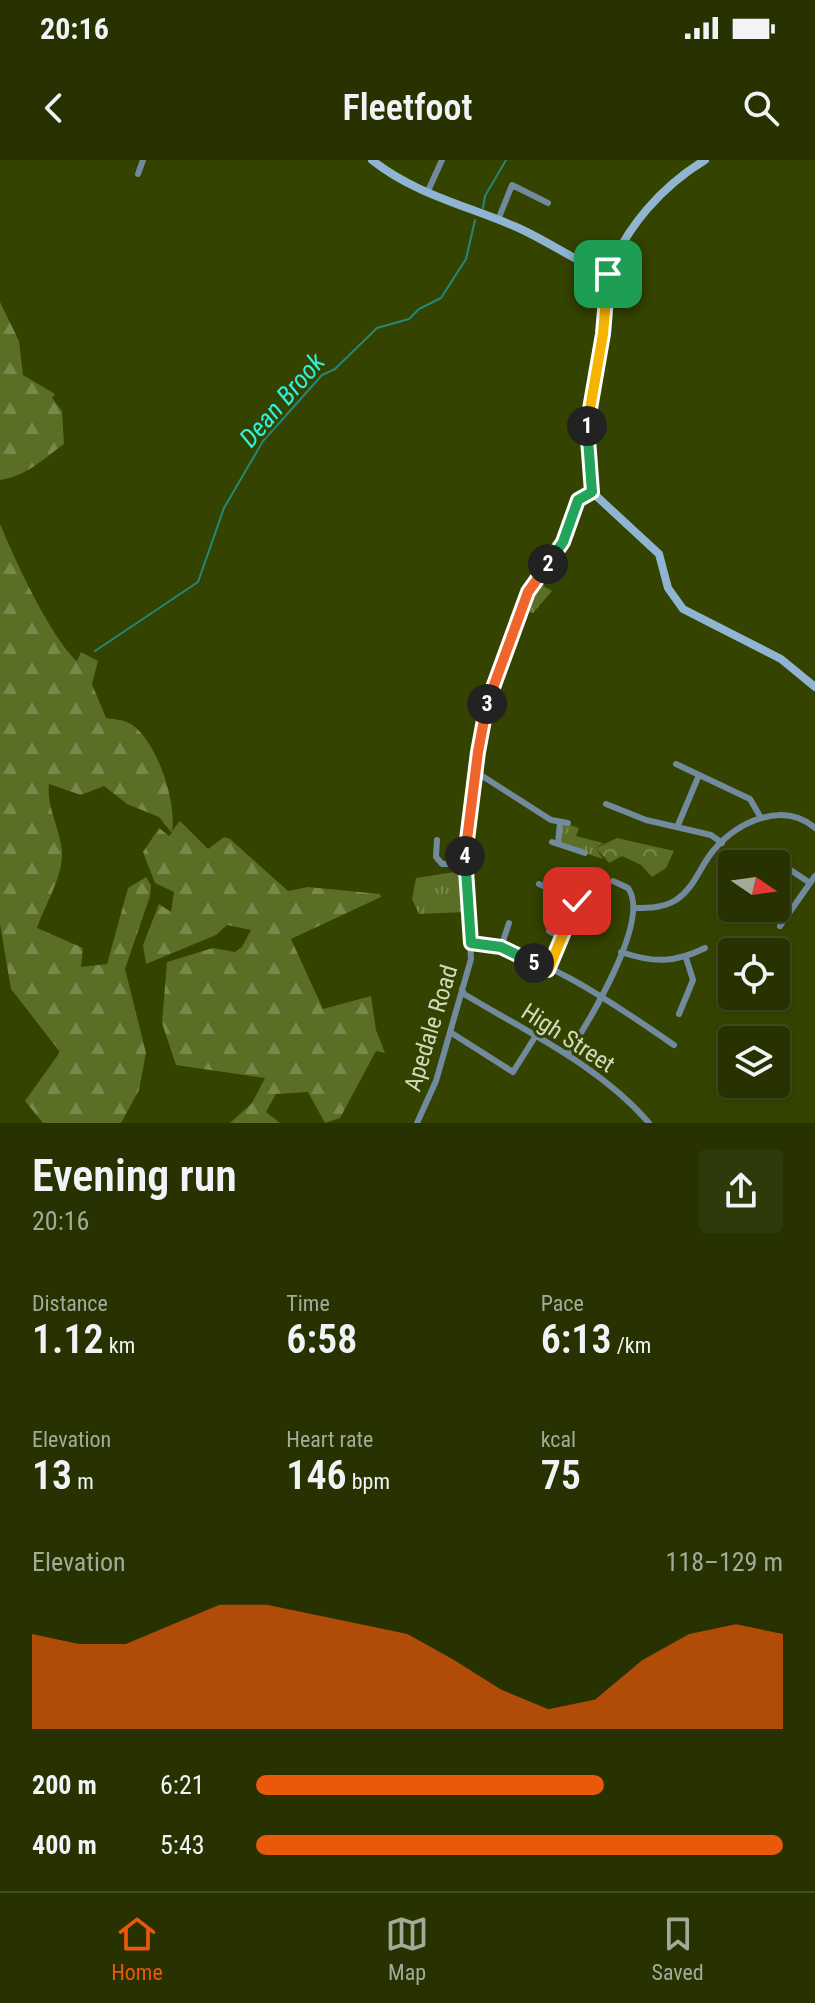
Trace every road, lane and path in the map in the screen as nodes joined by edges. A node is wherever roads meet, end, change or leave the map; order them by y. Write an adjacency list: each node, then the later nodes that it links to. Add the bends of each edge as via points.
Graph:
1 (143, 160): 5 (street)
2 (372, 160): 6 (street)
3 (442, 160): 6 (street)
4 (705, 160): 9 (street, via 659,193)
5 (138, 174)
6 (427, 193): 8 (street)
7 (548, 203): 8 (street, via 512,185)
8 (498, 220): 9 (street)
9 (608, 274): 10 (street, via 587,426)
10 (592, 492): 11 (street, via 659,554 668,588 683,609 781,659); 13 (street, Apedale Road, via 578,500 563,542 528,592 491,686)
11 (815, 687)
12 (676, 764): 14 (street)
13 (476, 772): 21 (street, via 564,823 555,843); 22 (street, Apedale Road)
14 (699, 775): 16 (street, via 750,799); 17 (street)
15 (606, 804): 17 (street, via 646,820)
16 (761, 818): 18 (street, via 777,813 797,816); 20 (street)
17 (678, 825): 20 (street)
18 (815, 828)
19 (437, 840): 22 (street, via 436,857 442,864)
20 (722, 843): 28 (street, via 678,898 655,908)
21 (585, 853)
22 (465, 864): 33 (street, Apedale Road)
23 (790, 870): 27 (street)
24 (815, 876): 27 (street)
25 (547, 877): 32 (street, via 541,885 578,898)
26 (613, 881): 28 (street, via 628,888)
27 (810, 883): 29 (street)
28 (634, 908): 36 (street)
29 (790, 912)
30 (509, 923): 34 (street)
31 (549, 931): 32 (street)
32 (563, 939): 38 (street)
33 (471, 943): 34 (street); 39 (street, Apedale Road)
34 (501, 947): 38 (street)
35 (700, 948): 37 (street)
36 (621, 952): 37 (street, via 663,962); 40 (street)
37 (686, 958): 41 (street, via 693,980)
38 (548, 970): 40 (street)
39 (462, 989): 42 (street, Apedale Road); 43 (street, High Street)
40 (603, 999): 44 (street); 45 (street)
41 (679, 1014)
42 (450, 1032): 43 (street, via 513,1072); 46 (street, Apedale Road)
43 (535, 1037): 45 (street, High Street)
44 (674, 1045)
45 (567, 1055): 47 (street, High Street, via 629,1099)
46 (417, 1123)
47 (649, 1123)

